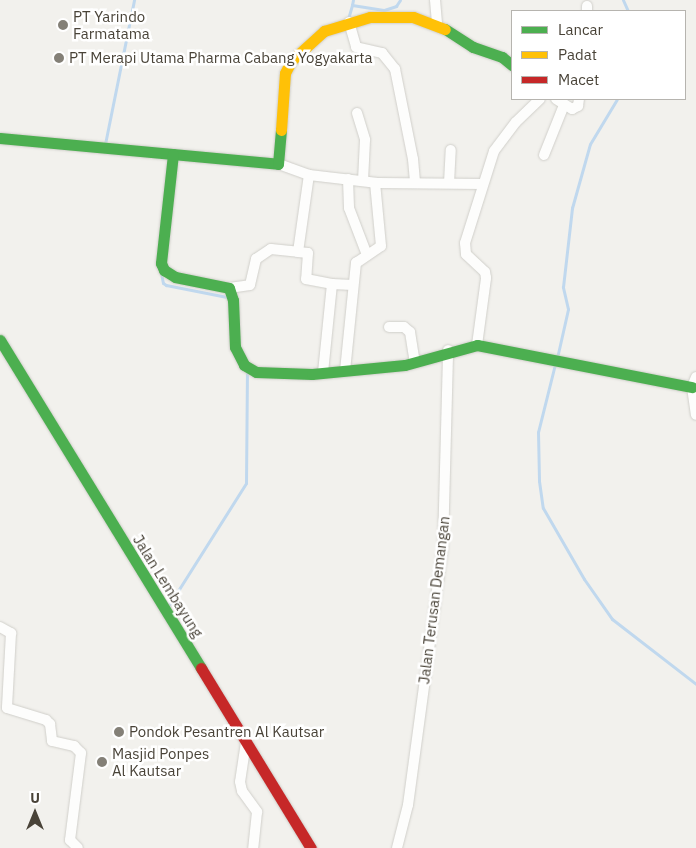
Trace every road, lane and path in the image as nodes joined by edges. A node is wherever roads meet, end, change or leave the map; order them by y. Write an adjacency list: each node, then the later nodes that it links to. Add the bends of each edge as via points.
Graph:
1 (435, 0): 3 (street)
2 (349, 22): 3 (street, via 394,16); 13 (street, via 324,31 307,44 285,73); 18 (street, via 356,47 382,53 395,69)
3 (437, 23): 4 (street, via 473,47 502,57)
4 (511, 64)
5 (539, 100): 20 (street, via 494,151)
6 (579, 100): 7 (street, via 575,108)
7 (560, 102): 12 (street)
8 (357, 113): 16 (street, via 365,140)
9 (0, 138): 11 (street)
10 (451, 150): 19 (street)
11 (173, 154): 13 (street); 25 (street, via 161,263 164,270 175,277)
12 (544, 155)
13 (278, 164): 14 (street)
14 (309, 175): 15 (street); 21 (street)
15 (348, 178): 16 (street); 22 (street, via 349,208)
16 (363, 181): 17 (street)
17 (375, 183): 18 (street); 22 (street, via 381,246)
18 (415, 183): 19 (street)
19 (449, 183): 20 (street)
20 (484, 184): 28 (street, via 465,248 485,272 486,278)
21 (298, 252): 23 (street, via 308,253 306,279); 25 (street, via 271,249 256,259 250,286)
22 (367, 255): 24 (street, via 356,263)
23 (332, 284): 24 (street); 32 (street)
24 (353, 285): 31 (street)
25 (229, 288): 32 (street, via 233,300 235,347 244,365 256,372)
26 (389, 327): 30 (street, via 404,327 410,332)
27 (0, 340): 36 (street, Jalan Lembayung)
28 (477, 344): 29 (street); 33 (street, via 584,366)
29 (448, 350): 30 (street); 40 (street, Jalan Terusan Demangan, via 443,546 408,805)
30 (415, 362): 31 (street)
31 (345, 371): 32 (street)
32 (323, 373)
33 (694, 382): 34 (street)
34 (696, 415)
35 (0, 628): 37 (street, via 10,630 11,636 6,708 46,720 52,728 52,741 74,746 81,753 70,840)
36 (246, 742): 38 (street, via 240,782 258,817); 39 (street, Jalan Lembayung)
37 (78, 848)
38 (253, 848)
39 (311, 848)
40 (397, 848)

